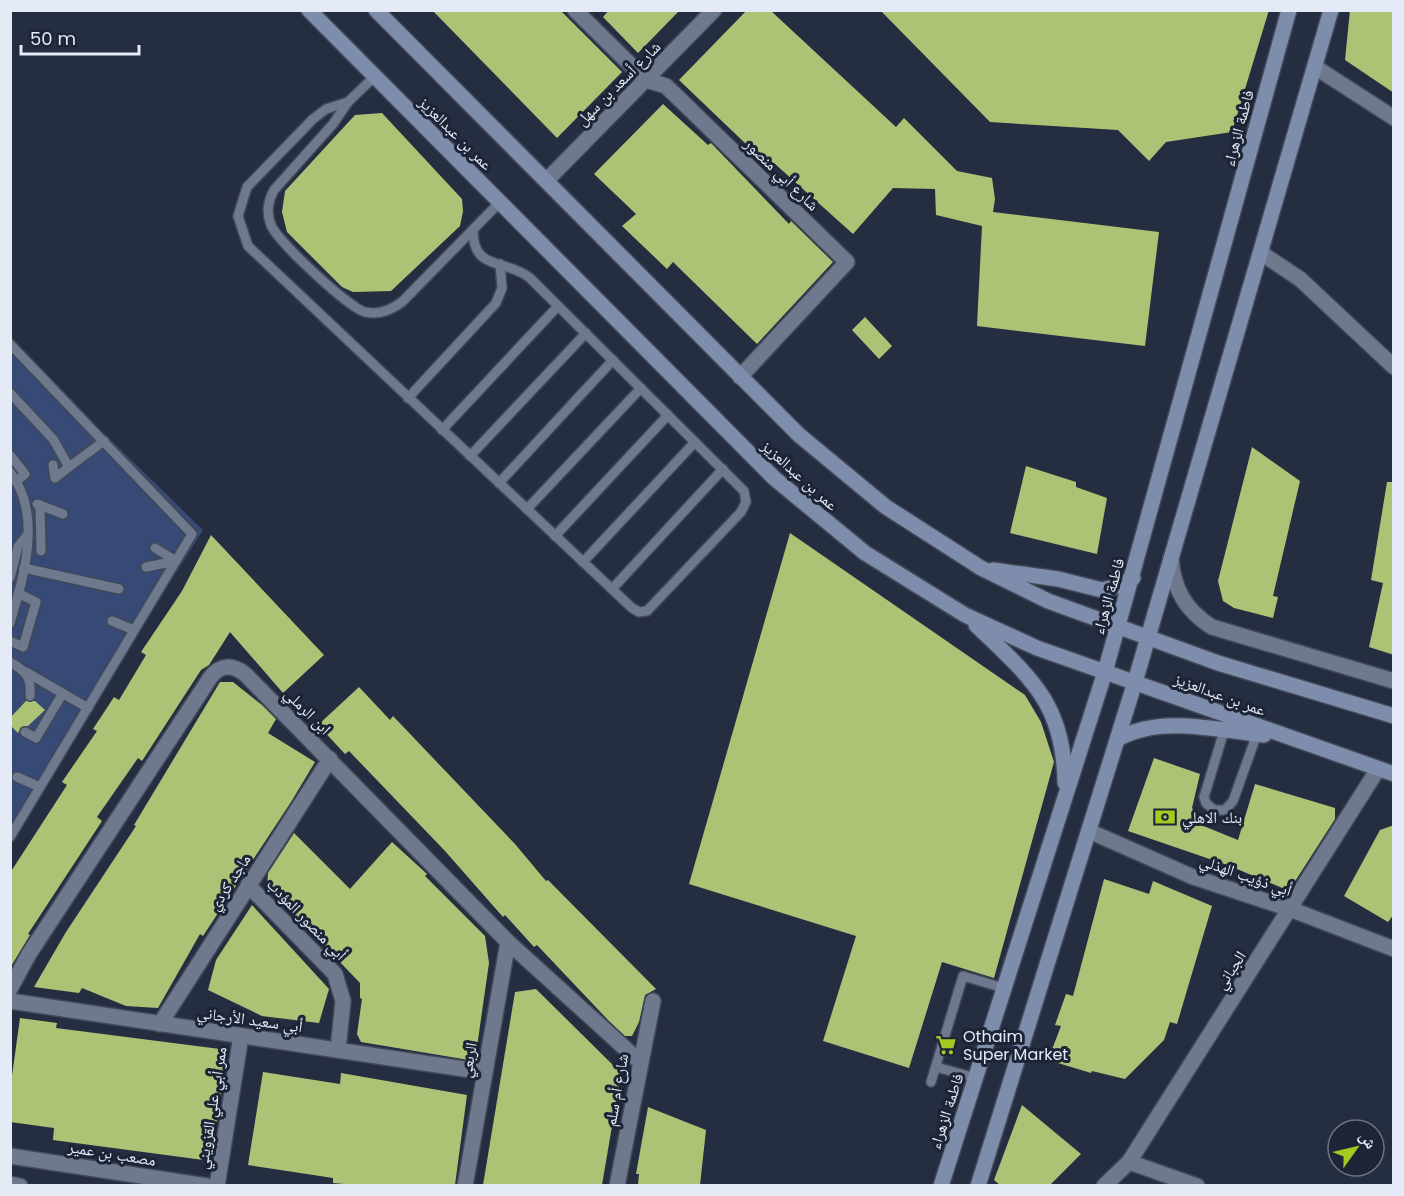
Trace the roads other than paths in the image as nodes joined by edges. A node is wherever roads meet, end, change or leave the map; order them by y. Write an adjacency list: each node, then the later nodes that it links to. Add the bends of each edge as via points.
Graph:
1 (309, 10): 8 (main road, عمر بن عبدالعزيز)
2 (575, 10): 9 (street, شارع أبي منصور)
3 (714, 10): 9 (street, شارع أسعد بن سهل)
4 (1289, 10): 53 (main road, فاطمة الزهراء)
5 (1331, 10): 7 (main road)
6 (376, 11): 12 (main road, عمر بن عبدالعزيز)
7 (1315, 67): 11 (street); 15 (main road)
8 (374, 77): 10 (lane); 13 (main road, عمر بن عبدالعزيز)
9 (646, 80): 12 (street, شارع أسعد بن سهل); 22 (street, شارع أبي منصور, via 666,86 847,261)
10 (348, 102): 14 (lane, via 274,190 268,217 280,239 350,305 376,313 403,301); 25 (lane, via 326,109 313,119 247,187 239,206 240,227 255,254)
11 (1394, 118)
12 (547, 180): 22 (main road, عمر بن عبدالعزيز)
13 (500, 203): 14 (lane); 57 (main road, عمر بن عبدالعزيز, via 803,504 865,553)
14 (473, 230): 16 (lane, via 473,244 479,255)
15 (1261, 254): 21 (street, via 1300,279); 46 (main road)
16 (500, 264): 17 (lane, via 524,273); 25 (lane, via 502,288 496,303)
17 (558, 306): 18 (lane); 27 (lane)
18 (586, 333): 20 (lane); 31 (lane)
19 (10, 344): 28 (lane)
20 (613, 360): 23 (lane); 37 (lane)
21 (1394, 367)
22 (740, 377): 51 (main road, عمر بن عبدالعزيز, via 856,484 917,529)
23 (641, 388): 26 (lane); 40 (lane)
24 (10, 393): 33 (lane, via 53,439)
25 (408, 398): 27 (lane)
26 (668, 415): 29 (lane); 43 (lane)
27 (442, 430): 31 (lane)
28 (104, 441): 33 (lane); 47 (lane, via 192,534)
29 (695, 442): 34 (lane); 48 (lane)
30 (10, 454): 36 (lane, via 25,474)
31 (470, 456): 37 (lane)
32 (54, 465): 33 (lane, via 56,478)
33 (69, 467)
34 (723, 469): 55 (lane); 55 (lane, via 744,490 746,502 741,512 646,611 635,610)
35 (10, 472): 36 (lane)
36 (17, 481): 38 (lane)
37 (499, 483): 40 (lane)
38 (26, 504): 39 (lane); 42 (lane)
39 (40, 504): 41 (lane); 45 (lane, via 44,551)
40 (527, 509): 43 (lane)
41 (63, 514)
42 (28, 533): 45 (lane); 52 (lane, via 18,547)
43 (555, 536): 48 (lane)
44 (155, 548): 47 (lane)
45 (26, 549): 50 (lane)
46 (1171, 558): 62 (main road); 67 (street, via 1182,598 1212,627)
47 (176, 561): 49 (lane); 61 (lane)
48 (583, 562): 55 (lane)
49 (146, 567)
50 (24, 568): 54 (lane); 56 (lane)
51 (981, 568): 53 (main road, via 1102,590); 60 (main road, عمر بن عبدالعزيز, via 1048,601)
52 (10, 578)
53 (1132, 578): 60 (main road, فاطمة الزهراء)
54 (119, 589)
55 (612, 589)
56 (18, 593): 59 (lane); 63 (lane, via 36,602 23,647)
57 (966, 615): 66 (main road, عمر بن عبدالعزيز, via 1037,648); 83 (main road, via 1042,694 1062,740)
58 (112, 621): 61 (lane)
59 (10, 623)
60 (1118, 627): 62 (main road, عمر بن عبدالعزيز); 66 (main road, فاطمة الزهراء)
61 (134, 630): 71 (lane)
62 (1148, 638): 68 (main road); 72 (main road, عمر بن عبدالعزيز)
63 (10, 641)
64 (10, 662): 65 (lane)
65 (26, 672): 69 (lane); 70 (lane, via 32,682)
66 (1105, 672): 68 (main road, عمر بن عبدالعزيز); 83 (main road, فاطمة الزهراء)
67 (1394, 681)
68 (1135, 682): 76 (main road, عمر بن عبدالعزيز); 77 (main road)
69 (63, 693): 71 (lane); 74 (lane, via 36,738)
70 (30, 696)
71 (88, 708): 82 (lane)
72 (1394, 716)
73 (1224, 731): 75 (main road); 75 (lane, via 1204,797 1214,810 1230,806); 77 (main road, via 1155,726)
74 (26, 732)
75 (1257, 734): 76 (main road)
76 (1287, 737): 79 (main road, عمر بن عبدالعزيز)
77 (1118, 739): 84 (main road)
78 (330, 759): 86 (street, ماجد كردي); 88 (street, ابن الرملي); 91 (street, ابن الرملي, via 240,670 227,667 214,672)
79 (1378, 769): 80 (main road, عمر بن عبدالعزيز); 87 (street, الجباني)
80 (1394, 774)
81 (17, 777): 82 (lane)
82 (40, 787): 85 (lane)
83 (1066, 795): 90 (main road, فاطمة الزهراء)
84 (1089, 831): 87 (street, أبي ذؤيب الهذلي, via 1193,877); 112 (main road)
85 (12, 833)
86 (248, 885): 94 (street, ماجد كردي); 96 (street, أبي منصور المؤدب, via 335,974 343,1001)
87 (1290, 909): 89 (street, أبي ذؤيب الهذلي); 103 (street, الجباني)
88 (508, 942): 97 (street, ابن الرملي); 99 (street, الربعي)
89 (1394, 949)
90 (1004, 988): 98 (lane, via 963,976); 100 (main road, فاطمة الزهراء)
91 (10, 989)
92 (10, 1000): 94 (street, أبي سعيد الأرجاني)
93 (653, 1001): 97 (street, شارع أم سلم)
94 (160, 1024): 95 (street, أبي سعيد الأرجاني)
95 (241, 1036): 96 (street, أبي سعيد الأرجاني); 108 (street, ممر أبي علي القزويني)
96 (338, 1050): 99 (street, أبي سعيد الأرجاني)
97 (639, 1061): 110 (street, شارع أم سلم)
98 (936, 1067): 100 (lane); 101 (lane)
99 (484, 1072): 109 (street, الربعي)
100 (976, 1078): 111 (main road, فاطمة الزهراء)
101 (931, 1082)
102 (10, 1156): 104 (street, مصعب بن عمير)
103 (1129, 1162): 113 (street, الجباني); 114 (street)
104 (155, 1182): 107 (street, مصعب بن عمير)
105 (10, 1184): 106 (street)
106 (20, 1185)
107 (207, 1185)
108 (217, 1185)
109 (465, 1185)
110 (617, 1185)
111 (941, 1185)
112 (978, 1185)
113 (1104, 1185)
114 (1197, 1185)

